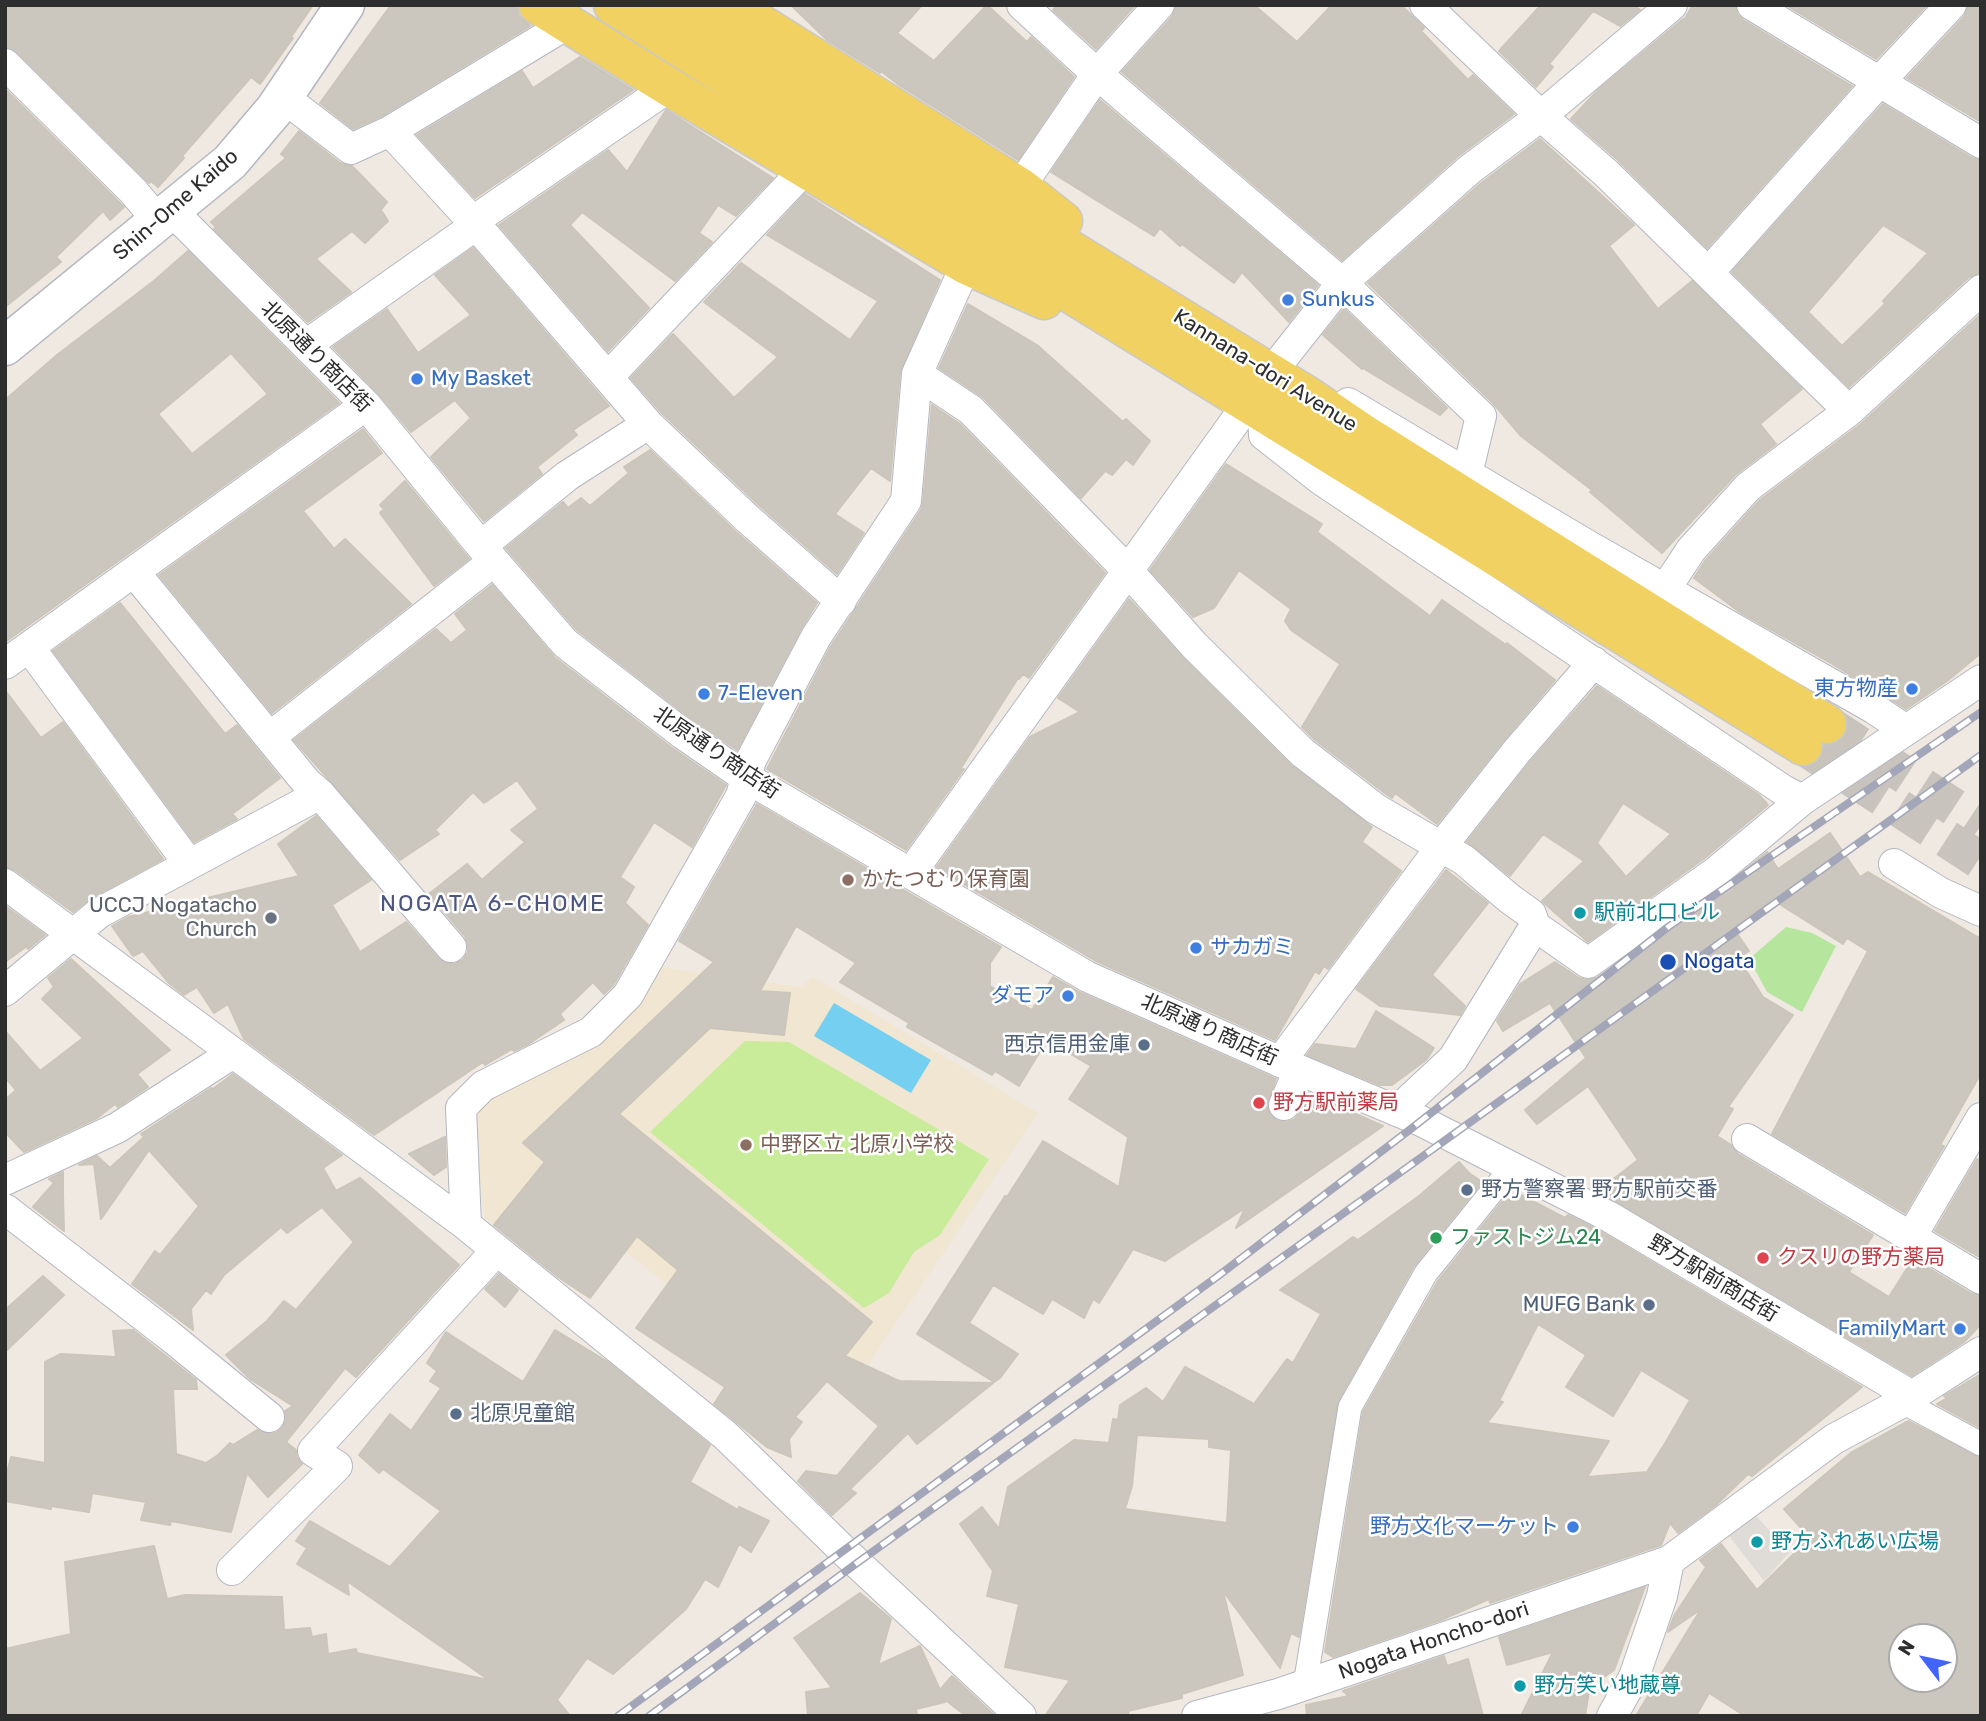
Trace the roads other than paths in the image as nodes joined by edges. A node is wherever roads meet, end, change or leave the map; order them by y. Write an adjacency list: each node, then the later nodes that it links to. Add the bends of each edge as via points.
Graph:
1 (345, 5): 15 (main road, Shin-Ome Kaido)
2 (613, 5): 10 (main road)
3 (1022, 5): 12 (street)
4 (1159, 5): 12 (street)
5 (1425, 5): 16 (street)
6 (1672, 5): 16 (street)
7 (1752, 5): 13 (street)
8 (1951, 5): 13 (street)
9 (553, 15): 14 (main road); 17 (street)
10 (698, 21): 20 (main road); 27 (main road, Kannana-dori Avenue)
11 (5, 64): 21 (street, 北原通り商店街)
12 (1097, 74): 20 (street); 25 (street)
13 (1879, 82): 18 (street); 24 (street)
14 (669, 87): 19 (main road); 22 (street)
15 (283, 97): 17 (street, via 351,149); 21 (main road, Shin-Ome Kaido, via 230,162)
16 (1541, 116): 24 (street); 25 (street, via 1469,170)
17 (390, 131): 22 (street)
18 (1981, 143)
19 (806, 168): 23 (main road); 31 (street)
20 (1020, 187): 27 (main road)
21 (165, 217): 28 (street, 北原通り商店街); 29 (main road, Shin-Ome Kaido)
22 (475, 225): 28 (street); 31 (street)
23 (966, 265): 27 (main road); 30 (street)
24 (1709, 272): 34 (street)
25 (1342, 283): 32 (street); 36 (street, via 1481,416)
26 (1981, 290): 34 (street)
27 (1183, 342): 32 (main road, Kannana-dori Avenue)
28 (306, 345): 33 (street, 北原通り商店街)
29 (5, 346)
30 (917, 374): 38 (street, via 971,410); 41 (street, via 906,500)
31 (608, 377): 35 (street)
32 (1267, 392): 36 (street, via 1303,376); 38 (street); 43 (street, via 1264,435 1320,479); 47 (main road, Kannana-dori Avenue)
33 (366, 405): 37 (street, 北原通り商店街); 39 (street)
34 (1849, 411): 40 (street, via 1748,487 1691,550)
35 (648, 424): 37 (street, via 567,476); 41 (street)
36 (1467, 474): 40 (street)
37 (488, 553): 48 (street); 49 (street, 北原通り商店街, via 565,643)
38 (1128, 571): 52 (street, via 1194,645 1303,752 1376,808); 55 (street)
39 (134, 572): 42 (street); 48 (street)
40 (1666, 588): 46 (street)
41 (841, 601): 49 (street, via 816,637)
42 (29, 647): 44 (street); 53 (street)
43 (1594, 662): 51 (street); 52 (street)
44 (5, 664)
45 (1981, 680): 46 (street)
46 (1906, 730): 51 (street)
47 (1815, 735)
48 (270, 737): 50 (street)
49 (745, 777): 55 (street, 北原通り商店街); 71 (street, via 741,796 628,995 591,1032 456,1104)
50 (320, 794): 53 (street); 60 (street)
51 (1802, 800): 58 (street, via 1717,871 1588,963)
52 (1441, 847): 58 (street, via 1531,914); 63 (street)
53 (189, 864): 59 (street, via 99,913)
54 (1894, 864): 57 (street)
55 (911, 873): 63 (street, 北原通り商店街, via 1088,977)
56 (5, 884): 59 (street)
57 (1981, 911)
58 (1535, 926): 65 (street, via 1453,1059)
59 (73, 935): 61 (street); 62 (street)
60 (451, 947)
61 (5, 991)
62 (233, 1053): 69 (street, via 117,1128); 71 (street)
63 (1289, 1066): 64 (street); 65 (street, 北原通り商店街)
64 (1284, 1105)
65 (1397, 1111): 68 (street, 北原通り商店街)
66 (1981, 1118): 72 (street)
67 (1747, 1139): 72 (street)
68 (1512, 1167): 76 (street, 野方駅前商店街, via 1608,1216); 81 (street, via 1426,1273 1350,1407)
69 (5, 1180)
70 (5, 1209): 77 (street)
71 (466, 1225): 73 (street)
72 (1910, 1237): 74 (street)
73 (497, 1250): 80 (street, via 313,1451 337,1466); 82 (street, via 725,1435)
74 (1981, 1279)
75 (1981, 1352): 76 (street, Nogata Honcho-dori)
76 (1907, 1399): 78 (street); 79 (street, Nogata Honcho-dori, via 1834,1439)
77 (269, 1417)
78 (1981, 1444)
79 (1669, 1561): 81 (street, Nogata Honcho-dori); 84 (street, via 1662,1597 1634,1677)
80 (232, 1570)
81 (1305, 1685): 83 (street, Nogata Honcho-dori)
82 (1021, 1716)
83 (1197, 1716)
84 (1612, 1716)

